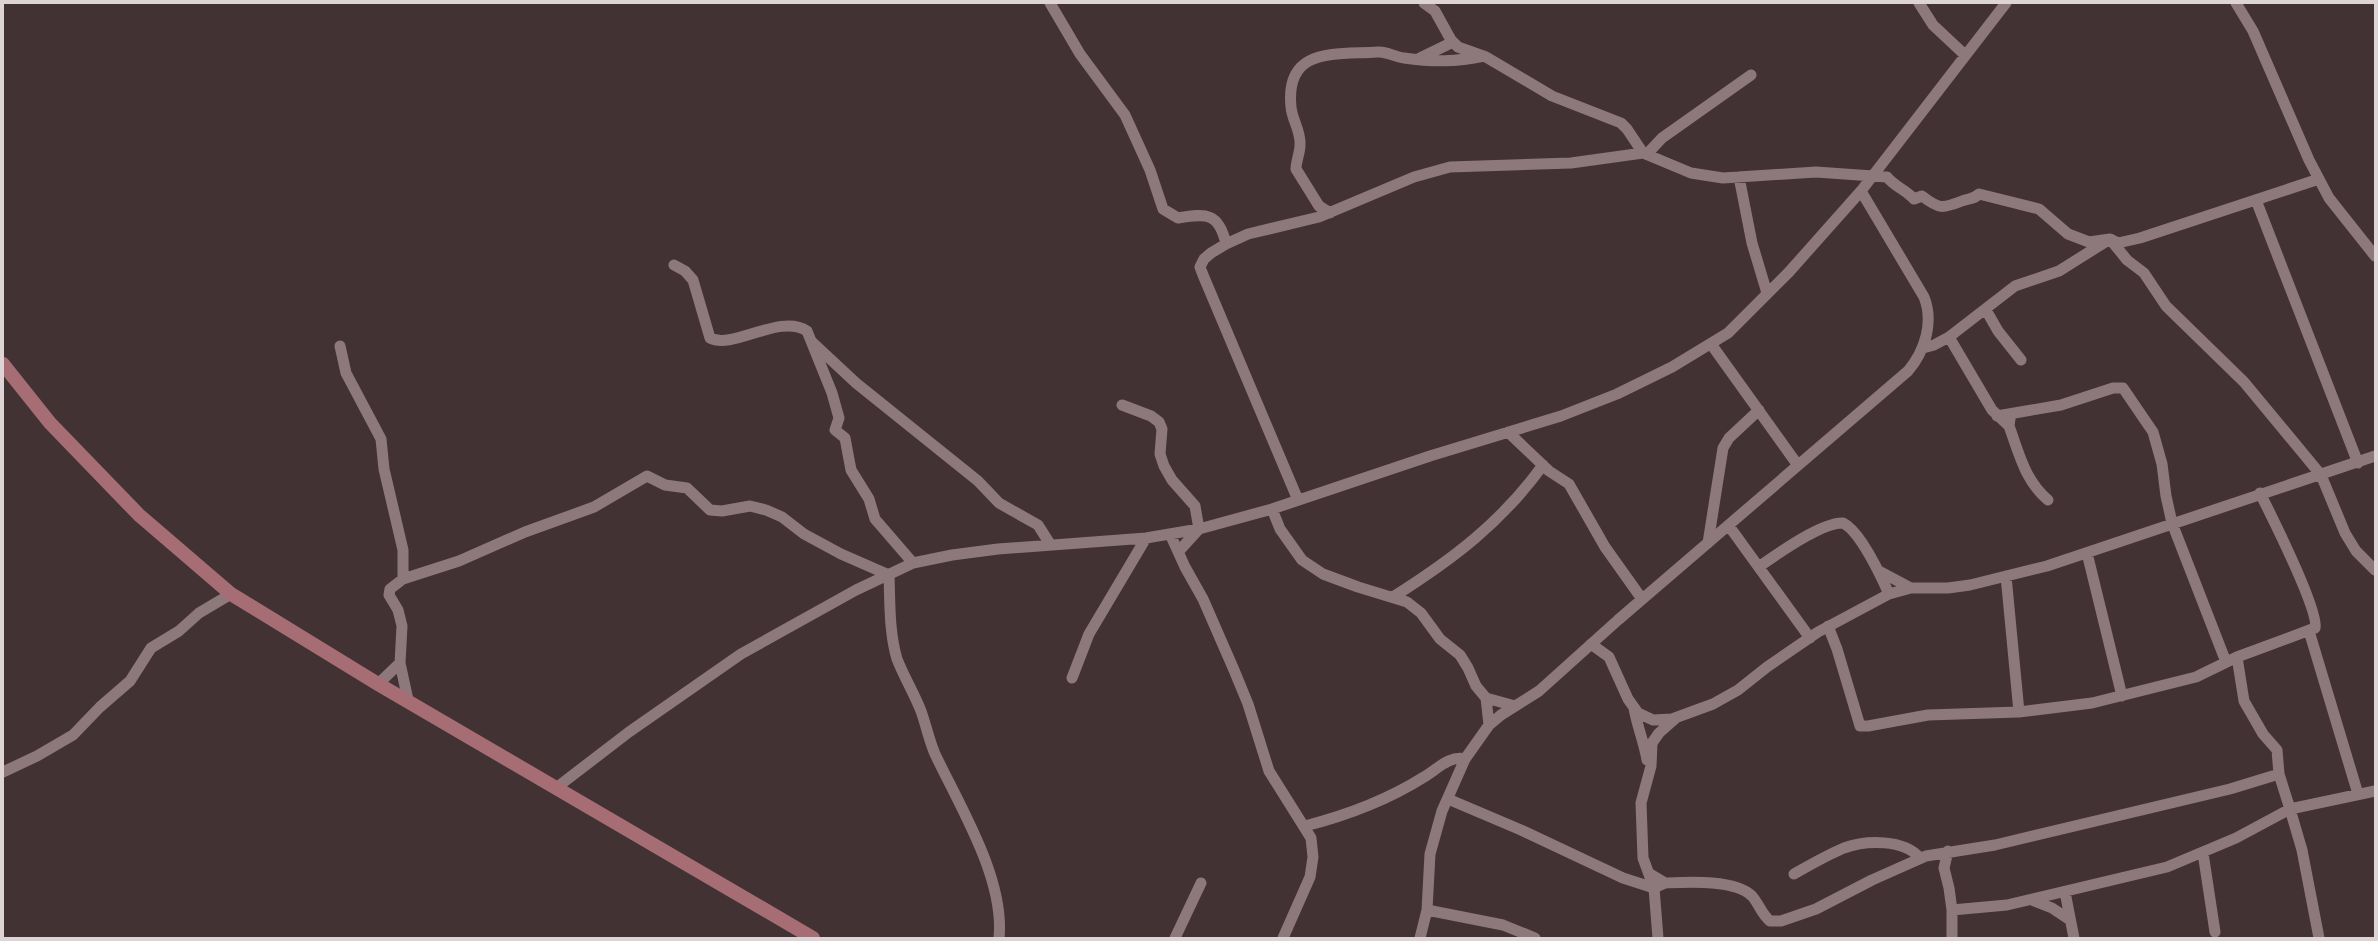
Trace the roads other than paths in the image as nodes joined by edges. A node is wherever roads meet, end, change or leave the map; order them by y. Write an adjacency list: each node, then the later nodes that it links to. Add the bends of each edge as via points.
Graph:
1 (1050, 3): 19 (street, via 1080,54 1125,115 1150,170 1163,209 1178,218 1194,216 1213,219 1222,227)
2 (1424, 3): 6 (street, via 1435,11)
3 (1919, 3): 7 (street, via 1933,25)
4 (2006, 3): 7 (street)
5 (2236, 3): 14 (street, via 2252,31)
6 (1453, 42): 8 (street, via 1463,49); 9 (street)
7 (1965, 55): 12 (street)
8 (1484, 56): 9 (street, via 1456,62); 11 (street, via 1552,96 1621,123)
9 (1418, 58): 17 (street, via 1398,57 1384,51 1324,55 1308,59 1293,74 1291,107 1299,129 1300,145 1296,169)
10 (1751, 75): 11 (street, via 1662,138)
11 (1645, 153): 13 (street, via 1691,173 1723,178); 17 (street, via 1571,163 1450,167 1414,177 1330,213)
12 (1874, 175): 13 (street, via 1816,172); 15 (street); 18 (street, via 1887,177 1895,187 1906,190 1914,199 1922,196 1934,205 1942,207 1973,199 1979,194 2039,209 2068,234 2089,242)
13 (1739, 177): 22 (street, via 1752,243)
14 (2319, 179): 16 (street); 20 (street, via 2329,198)
15 (1861, 191): 22 (street); 28 (street, via 1924,297 1929,318)
16 (2256, 200): 18 (street, via 2140,238 2118,243); 36 (street)
17 (1319, 212): 19 (street)
18 (2110, 239): 23 (street, via 2059,271 2014,286); 39 (street, via 2127,260 2144,273 2166,306 2244,382)
19 (1226, 244): 41 (street, via 1204,259 1200,267)
20 (2375, 256)
21 (674, 266): 25 (street, via 685,271 693,280 710,338 721,341 794,326 806,331)
22 (1768, 293): 26 (street, via 1728,333)
23 (1986, 310): 24 (street); 29 (street, via 1998,331)
24 (1949, 337): 28 (street); 33 (street, via 1997,416)
25 (811, 341): 49 (street, via 861,388 978,481 998,503 1038,525); 53 (street, via 832,393 839,418 835,430 845,438 852,470 869,499 878,523)
26 (1711, 344): 32 (street); 34 (street, via 1617,394 1561,416)
27 (340, 346): 59 (street, via 346,372 381,439 384,469 402,550)
28 (1922, 348): 37 (street, via 1908,371)
29 (2021, 360)
30 (3, 364): 61 (main road, via 50,423 139,515)
31 (1122, 405): 46 (street, via 1151,416 1159,422 1162,429 1160,454 1164,466 1172,480 1195,506)
32 (1759, 410): 37 (street); 50 (street, via 1729,438 1723,448)
33 (2010, 420): 42 (street, via 2023,467 2036,490); 44 (street, via 2113,388 2123,388 2153,432 2162,464)
34 (1508, 432): 38 (street); 41 (street)
35 (2375, 456): 36 (street)
36 (2358, 463): 39 (street)
37 (1797, 464): 45 (street)
38 (1543, 465): 63 (street, via 1522,494 1486,529 1446,563); 64 (street, via 1569,484 1604,547)
39 (2320, 475): 40 (street); 55 (street, via 2345,533 2356,551)
40 (2260, 493): 44 (street); 66 (street, via 2315,614 2317,624)
41 (1298, 500): 43 (street)
42 (2048, 500)
43 (1272, 510): 46 (street); 63 (street, via 1280,529 1302,560 1323,574)
44 (2172, 523): 52 (street); 70 (street)
45 (1729, 526): 50 (street); 54 (street)
46 (1199, 529): 47 (street); 51 (street)
47 (1170, 534): 48 (street); 51 (street)
48 (1146, 538): 49 (street); 72 (street, via 1089,634)
49 (1050, 544): 53 (street, via 952,554)
50 (1708, 544): 64 (street)
51 (1179, 551): 91 (street, via 1237,677 1269,770)
52 (2087, 553): 58 (street); 74 (street)
53 (913, 563): 57 (street)
54 (1760, 566): 56 (street, via 1786,548 1838,523 1843,523 1853,530); 67 (street)
55 (2375, 570)
56 (1879, 571): 60 (street); 62 (street)
57 (889, 574): 59 (street, via 816,541 766,510 750,506 722,511 710,510 687,488 660,483 650,476 640,479 594,507 525,532 460,561); 86 (street, via 741,654 629,732); 108 (street, via 892,636 897,658 921,712 935,754 956,794 991,879 999,906)
58 (2006, 576): 60 (street, via 1948,588); 79 (street)
59 (403, 579): 71 (street, via 390,589 389,595 398,610 402,626)
60 (1911, 588): 62 (street)
61 (231, 594): 73 (main road); 83 (street, via 199,613 179,631 151,648 130,681 100,706 73,735)
62 (1889, 594): 65 (street)
63 (1393, 597): 75 (street, via 1407,602 1416,609 1440,639 1460,655 1476,686)
64 (1642, 599): 68 (street)
65 (1828, 626): 67 (street); 79 (street, via 1860,726 1928,715)
66 (2309, 631): 69 (street); 88 (street)
67 (1810, 638): 80 (street, via 1738,690 1713,704)
68 (1591, 644): 77 (street, via 1539,691); 78 (street, via 1609,657)
69 (2237, 657): 70 (street); 85 (street, via 2244,701 2263,734 2277,750)
70 (2226, 662): 74 (street, via 2196,677)
71 (400, 663): 73 (street); 76 (street)
72 (1072, 678)
73 (378, 684): 76 (main road)
74 (2122, 696): 79 (street, via 2092,703)
75 (1486, 698): 77 (street); 81 (street)
76 (408, 700): 86 (main road)
77 (1515, 706): 81 (street)
78 (1634, 708): 80 (street, via 1638,713 1653,720); 84 (street, via 1636,724 1644,740)
79 (2019, 712)
80 (1676, 718): 84 (street, via 1655,738)
81 (1489, 725): 82 (street)
82 (1465, 759): 89 (street); 91 (street, via 1459,757 1447,762 1400,792 1368,807 1342,817)
83 (3, 772)
84 (1649, 772): 96 (street, via 1640,803 1643,858)
85 (2279, 774): 90 (street); 92 (street, via 2230,789 1995,845)
86 (556, 788): 107 (main road)
87 (2375, 791): 88 (street)
88 (2358, 794): 90 (street)
89 (1448, 799): 100 (street, via 1623,878); 103 (street, via 1430,854)
90 (2290, 809): 93 (street, via 2265,824); 116 (street, via 2302,850)
91 (1305, 826): 110 (street, via 1312,844 1312,867)
92 (1948, 852): 94 (street); 95 (street)
93 (2203, 853): 101 (street, via 2167,867); 106 (street)
94 (1923, 857): 95 (street); 97 (street, via 1905,848 1883,842 1871,843 1844,848); 99 (street, via 1816,910 1775,922 1766,918 1751,895 1732,886 1698,882)
95 (1944, 868): 104 (street)
96 (1650, 874): 99 (street); 100 (street)
97 (1794, 874)
98 (1201, 883): 109 (street)
99 (1665, 884): 100 (street)
100 (1654, 888): 113 (street)
101 (2065, 892): 102 (street); 105 (street)
102 (2032, 900): 104 (street); 105 (street, via 2052,908)
103 (1427, 910): 111 (street); 112 (street, via 1502,925)
104 (1952, 910): 114 (street)
105 (2070, 920): 115 (street)
106 (2216, 932)
107 (813, 938)
108 (999, 938)
109 (1175, 938)
110 (1283, 938)
111 (1420, 938)
112 (1535, 938)
113 (1658, 938)
114 (1952, 938)
115 (2074, 938)
116 (2319, 938)

